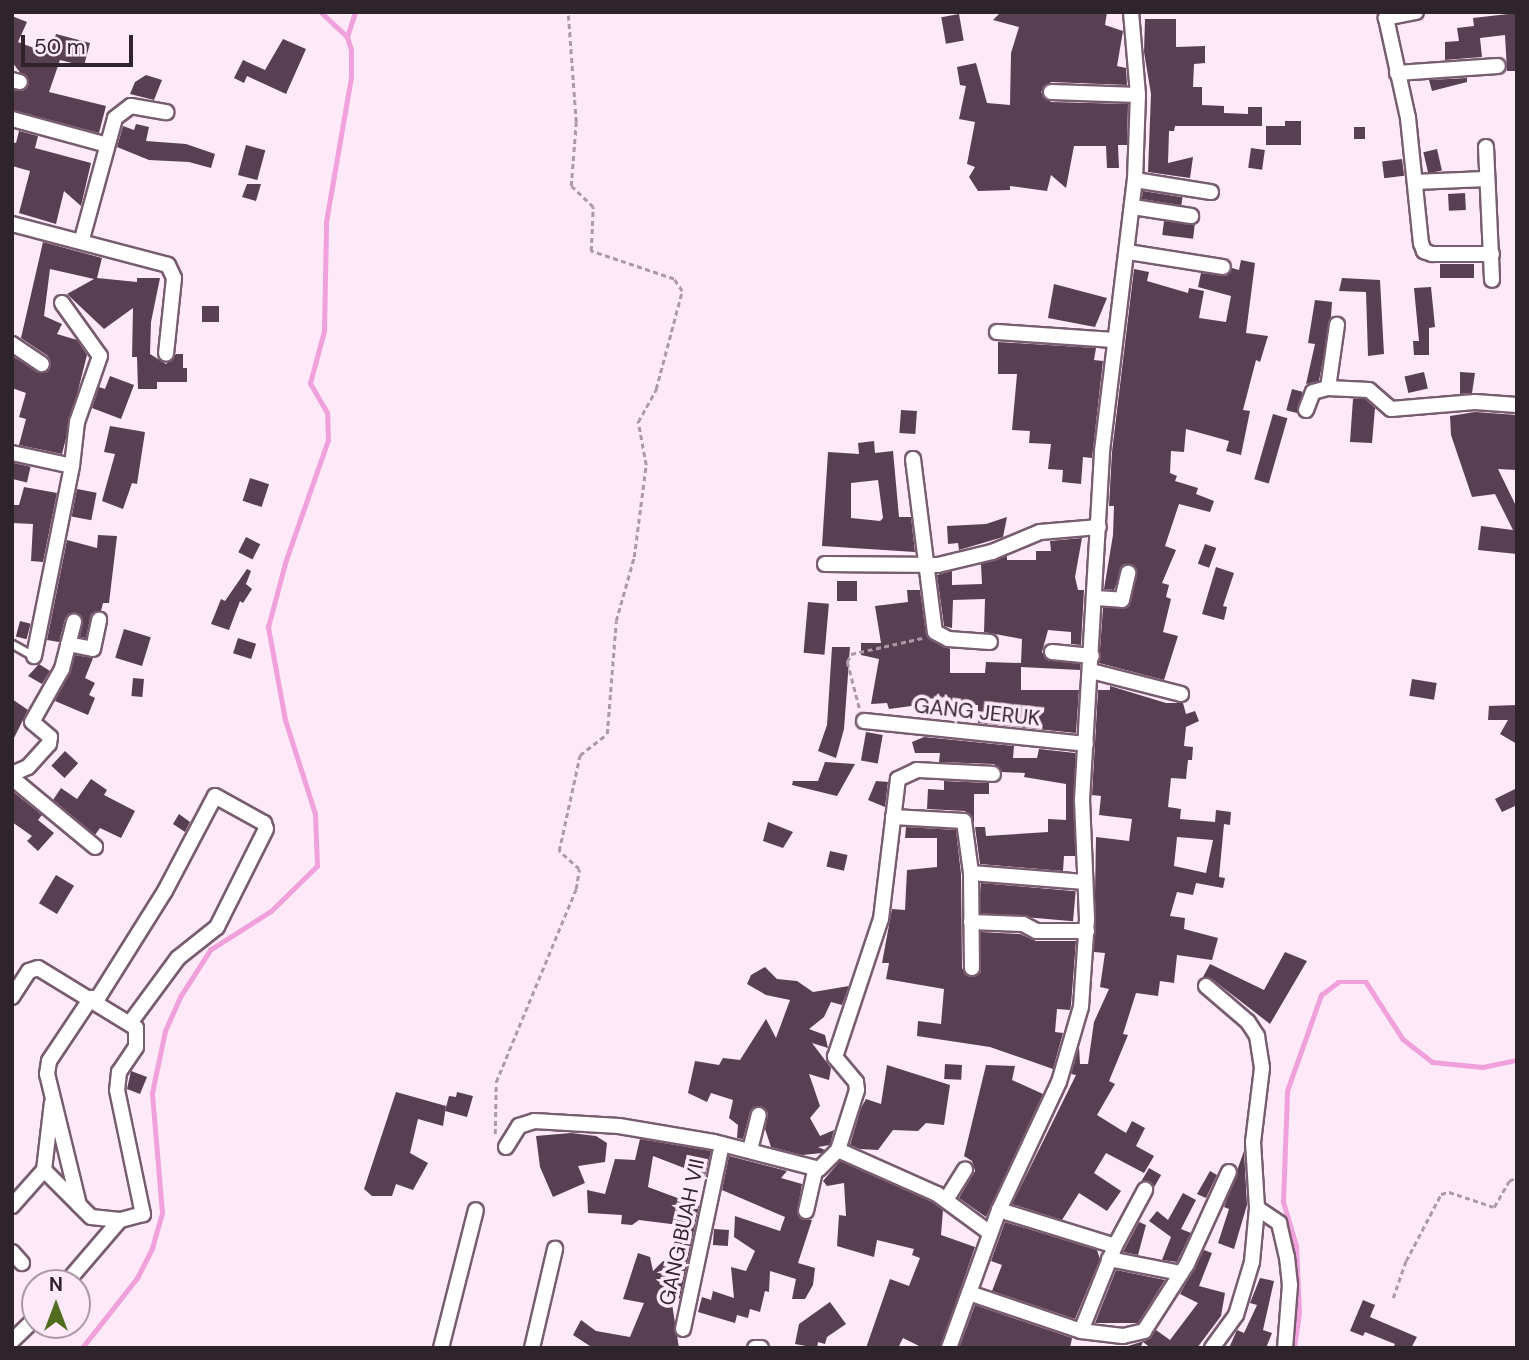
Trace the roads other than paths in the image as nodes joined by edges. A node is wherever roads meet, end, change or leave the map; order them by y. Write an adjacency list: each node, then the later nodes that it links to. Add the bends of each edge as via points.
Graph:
1 (1131, 12): 7 (street)
2 (1416, 12): 3 (street)
3 (1386, 15): 5 (street)
4 (1498, 66): 5 (street)
5 (1397, 73): 14 (street, via 1408,118)
6 (1051, 92): 7 (street)
7 (1138, 96): 13 (street)
8 (166, 112): 10 (street, via 131,106 115,118)
9 (12, 119): 10 (street)
10 (107, 145): 19 (street)
11 (1486, 147): 12 (street)
12 (1486, 179): 14 (street); 21 (street)
13 (1135, 180): 15 (street); 16 (street)
14 (1415, 182): 21 (street, via 1424,251)
15 (1211, 192)
16 (1133, 207): 17 (street); 20 (street)
17 (1191, 216)
18 (12, 224): 19 (street)
19 (82, 239): 29 (street, via 172,270)
20 (1128, 252): 22 (street); 27 (street)
21 (1492, 254): 23 (street)
22 (1223, 267)
23 (1492, 280)
24 (62, 303): 36 (street, via 100,356 77,422)
25 (1337, 326): 31 (street)
26 (997, 332): 27 (street)
27 (1114, 340): 37 (street)
28 (12, 344): 30 (street)
29 (166, 355)
30 (42, 364)
31 (1328, 388): 32 (street, via 1368,390 1391,409 1475,402); 33 (street, via 1313,392)
32 (1517, 405)
33 (1306, 410)
34 (12, 453): 36 (street)
35 (913, 458): 39 (street)
36 (72, 466): 48 (street)
37 (1099, 527): 39 (street, via 1049,530 992,552); 41 (street)
38 (825, 564): 39 (street)
39 (924, 566): 44 (street, via 937,635)
40 (1128, 573): 41 (street, via 1122,600)
41 (1096, 597): 49 (street)
42 (99, 620): 45 (street, via 92,650)
43 (74, 622): 45 (street)
44 (990, 642)
45 (68, 643): 54 (street, via 62,669 32,722 50,737 50,744)
46 (12, 644): 48 (lane)
47 (1052, 652): 49 (street)
48 (34, 656)
49 (1091, 663): 50 (street); 52 (street)
50 (1181, 694)
51 (864, 721): 52 (street, GANG JERUK)
52 (1086, 744): 58 (street, via 1082,800)
53 (993, 774): 55 (street, via 906,773 894,791)
54 (12, 776): 56 (street)
55 (893, 817): 57 (street, via 964,821); 71 (street, via 881,919 835,1057 858,1087)
56 (95, 847)
57 (971, 873): 58 (street); 59 (street)
58 (1085, 882): 60 (street)
59 (971, 922): 60 (street, via 1023,924 1036,931); 61 (street)
60 (1087, 931): 82 (street, via 1081,1007 1073,1041 1044,1119)
61 (972, 968)
62 (1206, 986): 80 (street, via 1226,999 1257,1036 1262,1068 1253,1142)
63 (12, 997): 64 (street, via 29,971 38,968)
64 (94, 1000): 65 (street); 65 (street, via 165,891 215,796 264,823 266,830 217,927 178,958); 66 (street, via 49,1061)
65 (130, 1023): 84 (street, via 138,1041 118,1072 117,1090 144,1210 140,1216)
66 (52, 1102): 72 (street); 78 (street)
67 (759, 1115): 70 (street)
68 (501, 1143): 69 (street, via 519,1126 534,1121 619,1126)
69 (722, 1144): 70 (street); 91 (street, GANG BUAH VII)
70 (750, 1150): 74 (street)
71 (838, 1150): 74 (street); 77 (street)
72 (44, 1170): 78 (street); 79 (street)
73 (965, 1170): 77 (street)
74 (815, 1171): 83 (street)
75 (1229, 1172): 89 (street)
76 (1145, 1190): 87 (street)
77 (946, 1200): 85 (street)
78 (79, 1205): 84 (street, via 90,1217)
79 (12, 1206)
80 (1257, 1208): 98 (street, via 1252,1262 1236,1315); 99 (street, via 1279,1223 1287,1257 1290,1286)
81 (476, 1210): 93 (street)
82 (999, 1210): 85 (street); 87 (street)
83 (806, 1211)
84 (120, 1220): 88 (street)
85 (990, 1233): 90 (street)
86 (555, 1249): 94 (street)
87 (1112, 1252): 89 (street); 92 (street)
88 (78, 1269)
89 (1181, 1273): 92 (street, via 1144,1332 1124,1336)
90 (969, 1293): 92 (street); 97 (street)
91 (683, 1329)
92 (1081, 1332)
93 (440, 1348)
94 (531, 1348)
95 (755, 1348): 96 (street)
96 (761, 1348)
97 (949, 1348)
98 (1212, 1348)
99 (1285, 1348)

